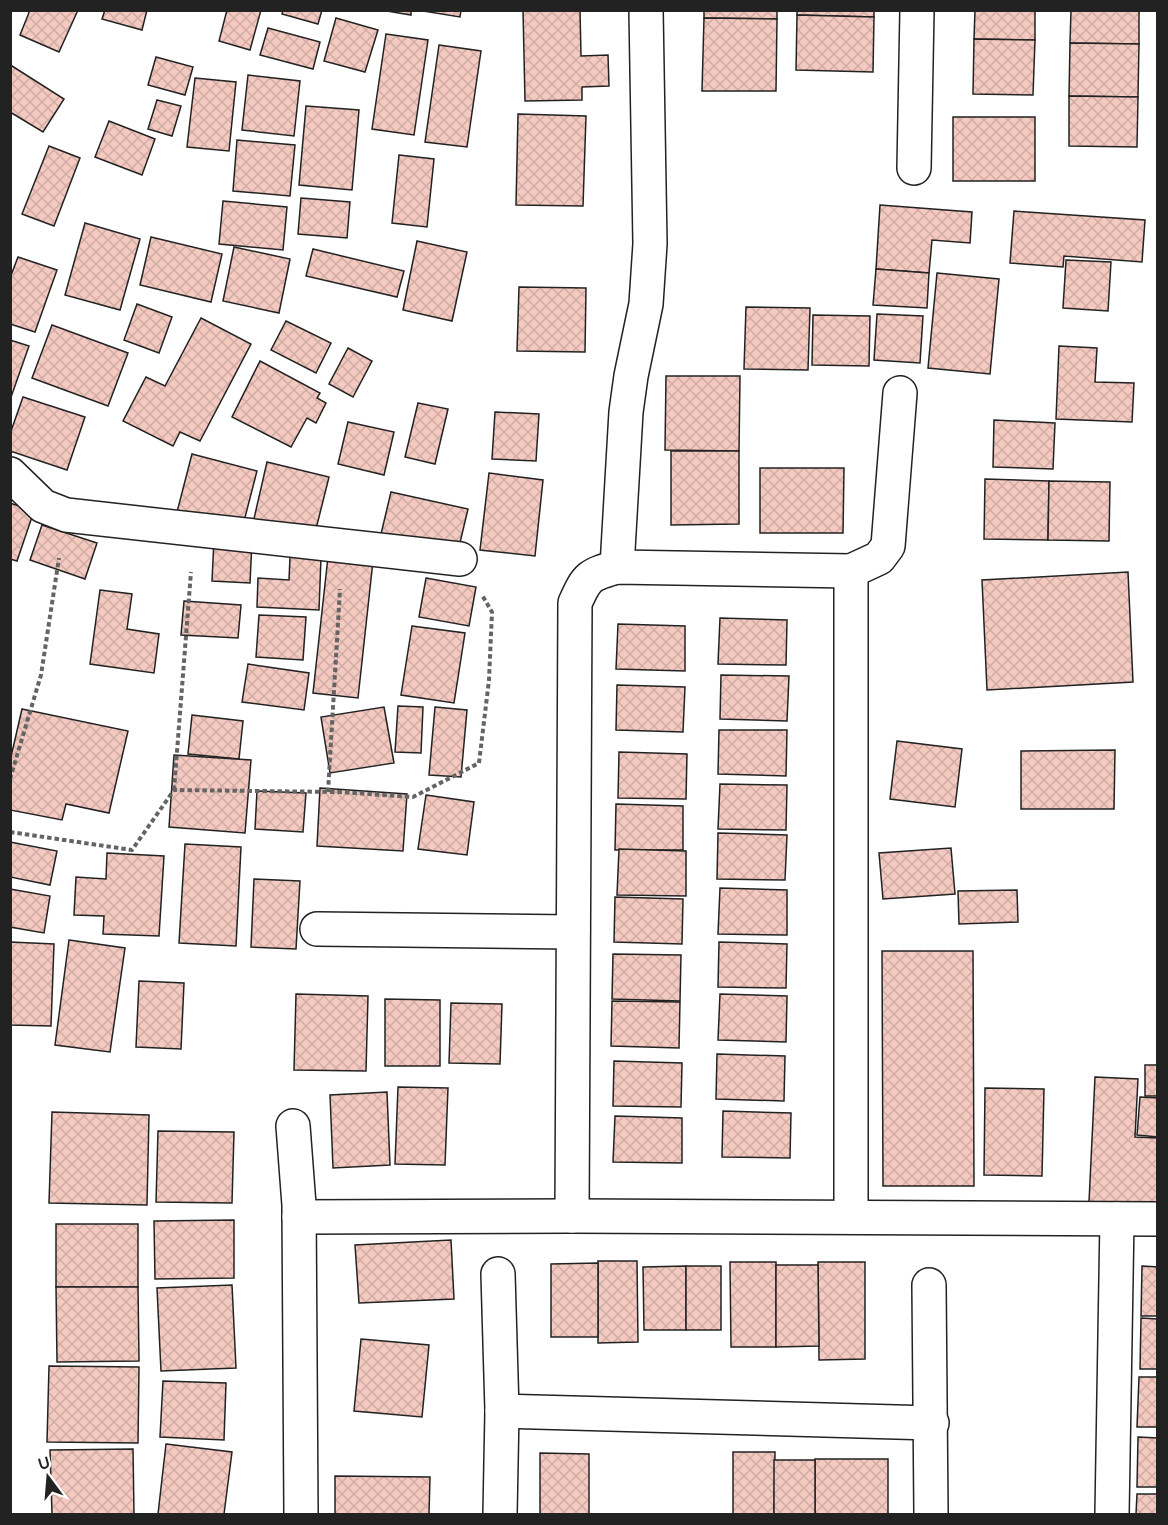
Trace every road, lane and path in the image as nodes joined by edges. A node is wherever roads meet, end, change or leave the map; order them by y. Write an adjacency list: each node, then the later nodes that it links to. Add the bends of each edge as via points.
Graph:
1 (646, 10): 10 (street, via 650,244 646,304 626,412)
2 (917, 10): 3 (street)
3 (914, 168)
4 (900, 393): 11 (street, via 888,546 879,558)
5 (10, 474): 6 (street, via 44,506)
6 (66, 515): 7 (street); 12 (path, via 41,675)
7 (195, 530): 8 (street); 13 (path)
8 (343, 546): 9 (street); 14 (path)
9 (460, 560): 14 (path, via 492,612 479,763 413,797)
10 (617, 567): 11 (street); 17 (street, via 594,574 585,582 575,603)
11 (851, 571): 21 (street)
12 (10, 779)
13 (174, 790): 14 (path); 15 (path, via 132,850)
14 (328, 792)
15 (10, 832)
16 (317, 929): 17 (street)
17 (573, 932): 19 (street)
18 (293, 1126): 20 (street)
19 (572, 1216): 20 (street); 21 (street)
20 (299, 1217): 28 (street)
21 (851, 1217): 22 (street)
22 (1117, 1219): 23 (street); 31 (street)
23 (1158, 1219)
24 (498, 1274): 26 (street)
25 (928, 1285): 27 (street)
26 (501, 1411): 27 (street); 29 (street)
27 (932, 1423): 30 (street)
28 (301, 1515)
29 (500, 1515)
30 (931, 1515)
31 (1112, 1515)

